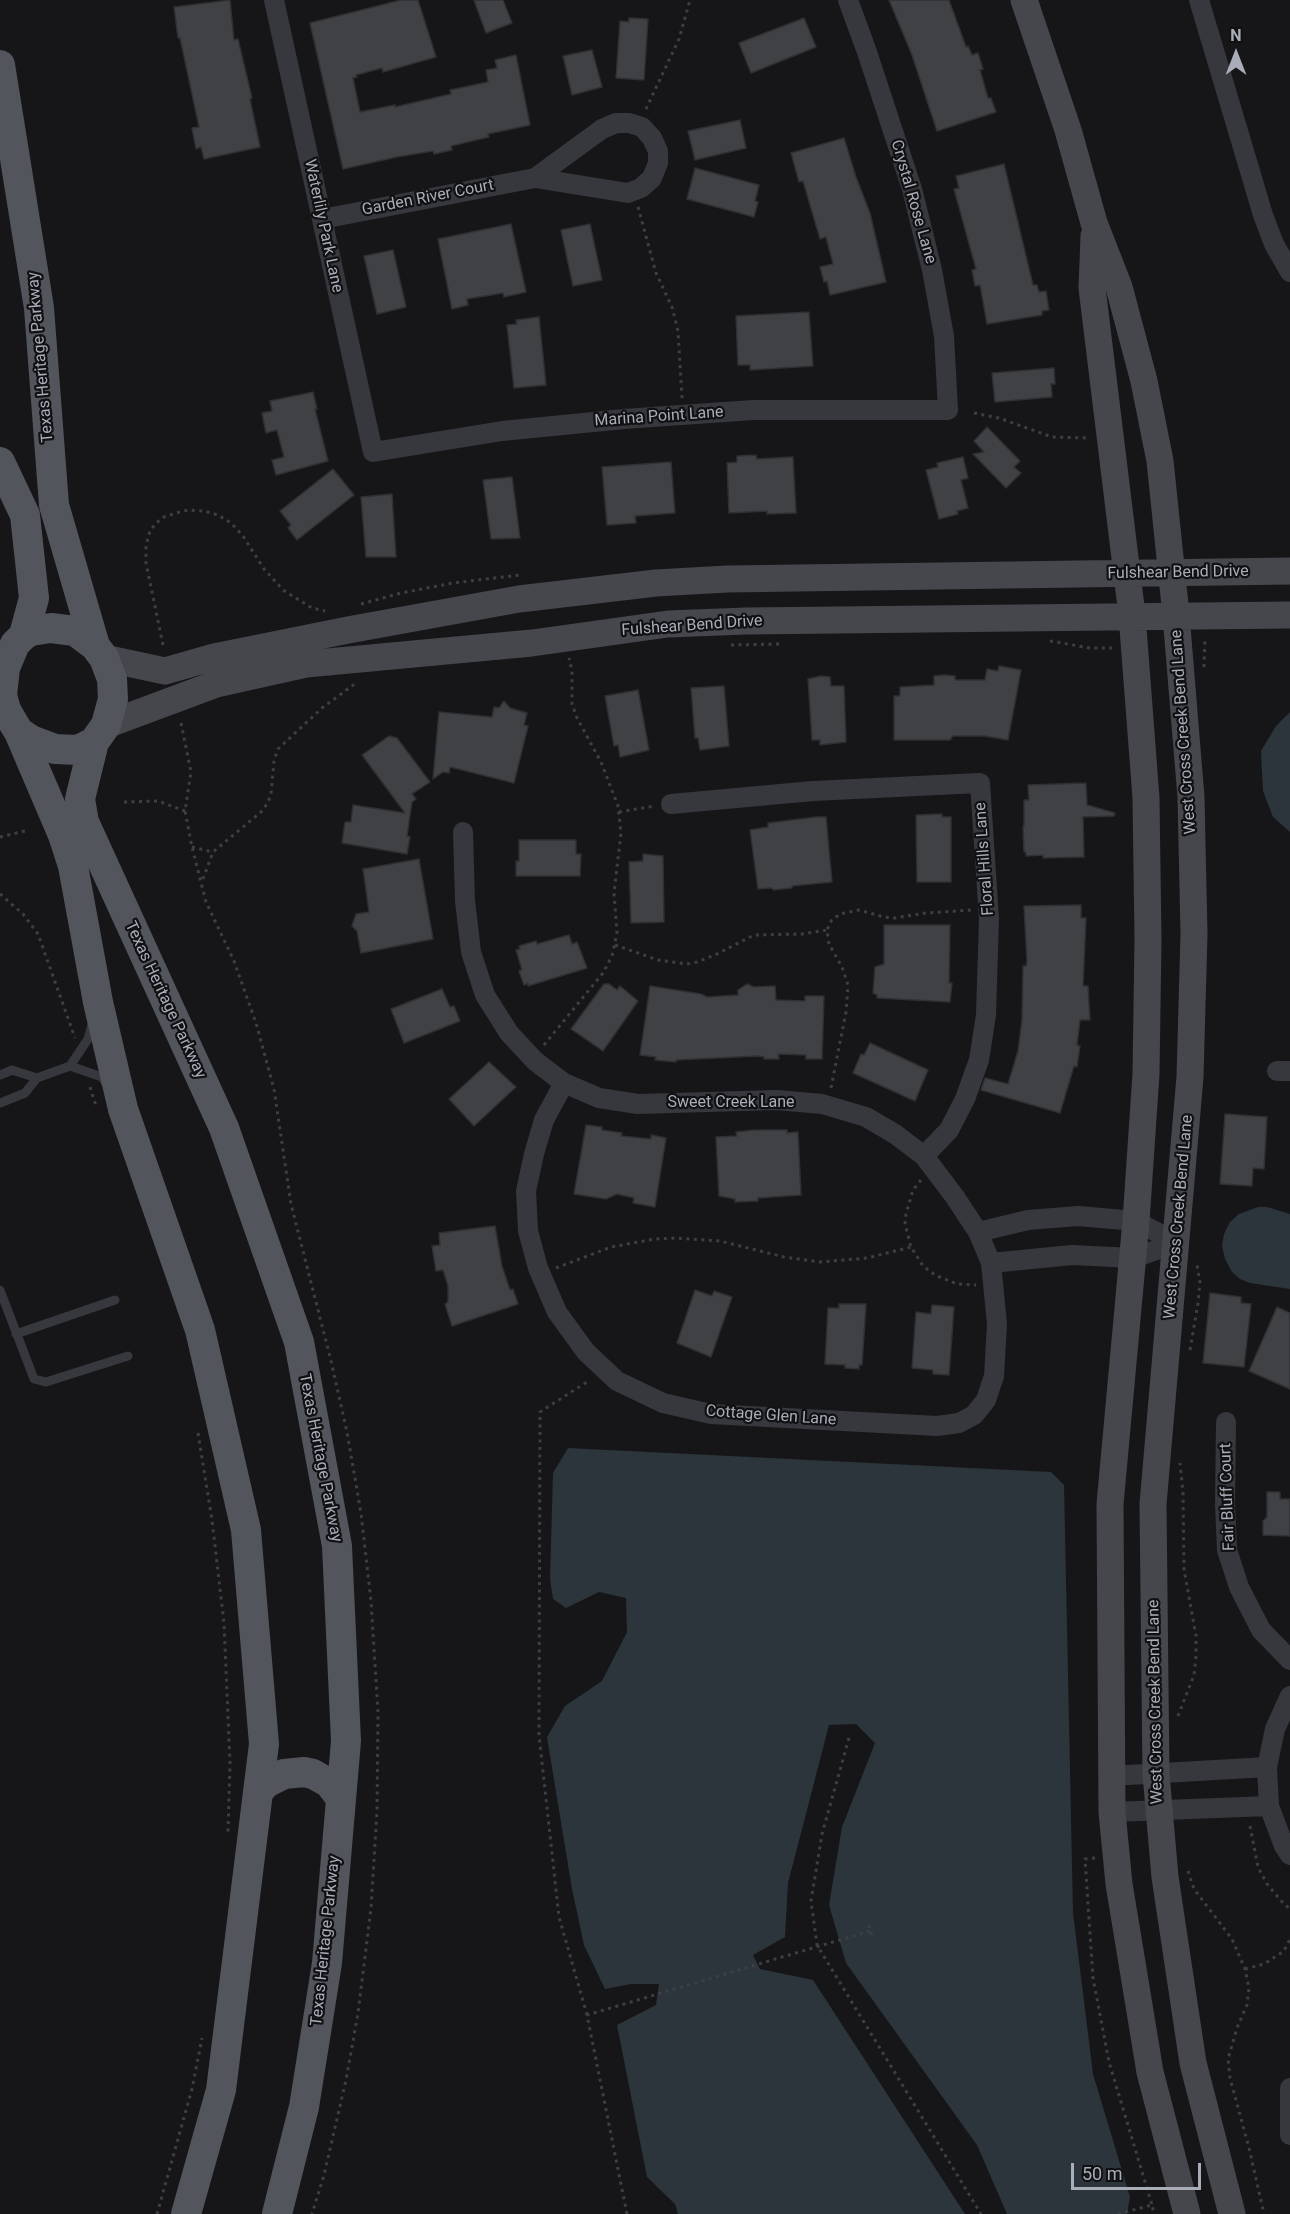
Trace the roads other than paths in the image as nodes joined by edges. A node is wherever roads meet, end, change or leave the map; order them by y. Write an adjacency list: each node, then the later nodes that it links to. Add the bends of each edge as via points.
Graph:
1 (274, 0): 7 (street, Waterlily Park Lane)
2 (848, 0): 10 (street, Crystal Rose Lane, via 912,189 932,270 944,336)
3 (1024, 0): 8 (main road, West Cross Creek Bend Lane, via 1068,130)
4 (1199, 0): 9 (street, via 1263,215)
5 (0, 64): 22 (main road, Texas Heritage Parkway, via 39,308 54,505)
6 (535, 177): 6 (street, Garden River Court, via 616,123 638,126 652,138 658,151 652,178 628,193); 7 (street, Garden River Court)
7 (322, 219): 11 (street, Waterlily Park Lane)
8 (1094, 223): 14 (main road, West Cross Creek Bend Lane, via 1092,288); 15 (main road, West Cross Creek Bend Lane, via 1119,287 1144,381 1160,461)
9 (1290, 272)
10 (948, 410): 11 (street, Marina Point Lane, via 753,410 683,415 502,431)
11 (373, 452)
12 (0, 462): 21 (main road, via 25,515 34,598)
13 (1290, 571): 15 (main road, Fulshear Bend Drive)
14 (1128, 573): 15 (main road, Fulshear Bend Drive); 16 (main road, Fulshear Bend Drive); 17 (main road, West Cross Creek Bend Lane)
15 (1172, 573): 18 (main road, West Cross Creek Bend Lane)
16 (662, 583): 20 (main road); 22 (main road, Fulshear Bend Drive, via 507,601 337,632 165,670)
17 (1132, 615): 18 (main road, Fulshear Bend Drive); 20 (main road, Fulshear Bend Drive); 35 (main road, West Cross Creek Bend Lane, via 1146,798 1148,939 1146,1074)
18 (1176, 615): 19 (main road, Fulshear Bend Drive); 37 (main road, West Cross Creek Bend Lane, via 1191,797 1194,934)
19 (1290, 615)
20 (668, 624): 24 (main road, Fulshear Bend Drive, via 532,643 306,664 216,684)
21 (13, 644): 22 (main road, via 39,629 64,628 75,631); 23 (main road, via 2,695)
22 (99, 652): 24 (main road, via 112,680 114,699)
23 (11, 725): 24 (main road, via 31,740 64,751 78,750); 27 (main road, via 73,866)
24 (100, 734): 48 (main road, Texas Heritage Parkway, via 80,799 84,822 224,1128 299,1342 338,1546)
25 (671, 804): 34 (street, Floral Hills Lane, via 813,791 980,783 989,910 986,1015 979,1060 965,1099)
26 (463, 832): 31 (street, Sweet Creek Lane, via 471,952 485,994 533,1058)
27 (98, 1002): 28 (lane, via 88,1040); 33 (main road)
28 (70, 1066): 30 (lane); 33 (lane, via 102,1077)
29 (0, 1075): 30 (lane, via 12,1070)
30 (37, 1078): 32 (lane, via 25,1092)
31 (564, 1083): 34 (street, Sweet Creek Lane, via 599,1098 638,1104 777,1100 827,1106 866,1117 895,1134); 44 (street, Cottage Glen Lane, via 544,1120 526,1191 528,1231 540,1274 557,1312 586,1352 617,1381 663,1403 711,1414 937,1426 959,1423)
32 (0, 1103)
33 (110, 1108): 49 (main road, via 200,1330 246,1530)
34 (929, 1162): 36 (street, Sweet Creek Lane)
35 (1136, 1221): 36 (street, via 1078,1216 1028,1220); 37 (street); 38 (main road, West Cross Creek Bend Lane)
36 (978, 1233): 39 (street, Sweet Creek Lane)
37 (1187, 1252): 38 (street); 51 (main road, West Cross Creek Bend Lane, via 1154,1504)
38 (1133, 1258): 39 (street, via 1072,1254); 52 (main road, West Cross Creek Bend Lane, via 1110,1504)
39 (990, 1263): 44 (street, Sweet Creek Lane, via 997,1323 994,1376 986,1400)
40 (1, 1294): 42 (lane)
41 (115, 1300): 42 (lane)
42 (16, 1334): 43 (lane, via 34,1379 46,1382)
43 (128, 1356)
44 (974, 1415)
45 (1226, 1422): 46 (street, Fair Bluff Court, via 1227,1550 1239,1587 1261,1630)
46 (1290, 1660)
47 (1290, 1696): 50 (street, via 1275,1729)
48 (346, 1741): 49 (main road, via 325,1752 302,1755); 54 (main road, Texas Heritage Parkway)
49 (264, 1744): 53 (main road)
50 (1267, 1767): 51 (street); 55 (street)
51 (1156, 1774): 52 (street); 56 (main road, West Cross Creek Bend Lane)
52 (1111, 1776): 57 (main road, West Cross Creek Bend Lane)
53 (259, 1791): 54 (main road, via 274,1778 304,1772 322,1778); 61 (main road, via 221,2090)
54 (340, 1797): 62 (main road, Texas Heritage Parkway, via 327,1963 304,2107)
55 (1269, 1806): 56 (street); 58 (street)
56 (1158, 1810): 57 (street); 64 (main road, West Cross Creek Bend Lane, via 1193,2063)
57 (1112, 1812): 63 (main road, West Cross Creek Bend Lane, via 1119,1884 1150,2072)
58 (1290, 1855)
59 (1290, 2088): 60 (street)
60 (1290, 2135)
61 (186, 2214)
62 (277, 2214)
63 (1187, 2214)
64 (1232, 2214)

